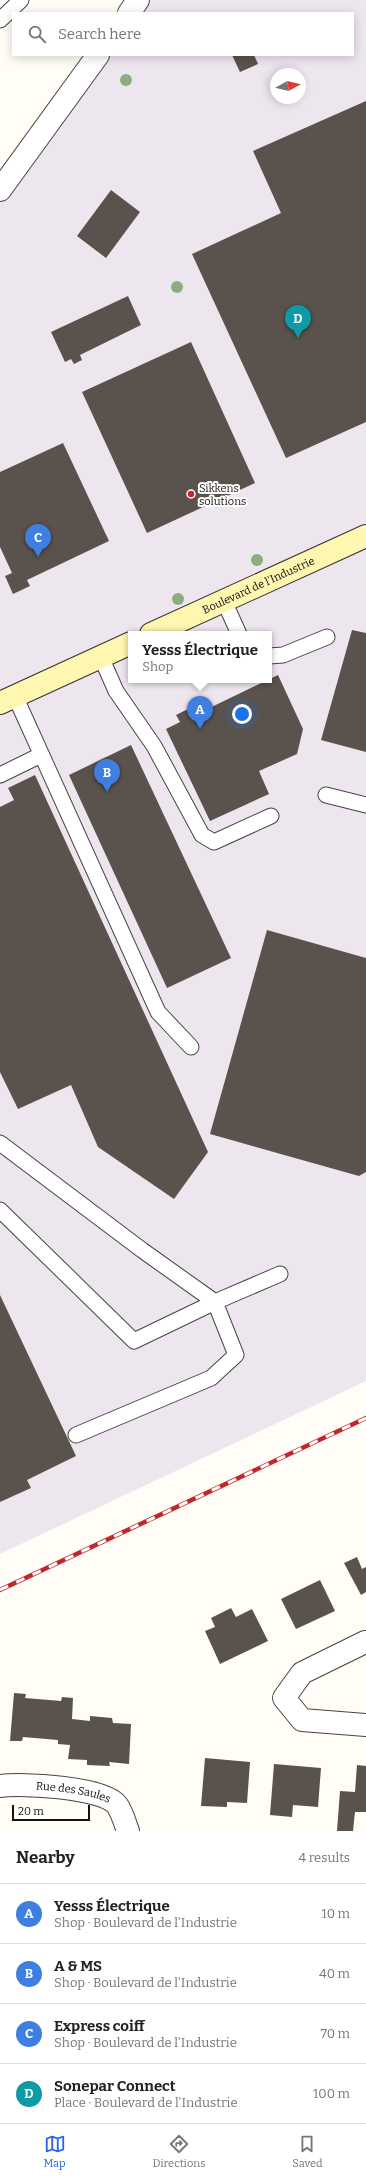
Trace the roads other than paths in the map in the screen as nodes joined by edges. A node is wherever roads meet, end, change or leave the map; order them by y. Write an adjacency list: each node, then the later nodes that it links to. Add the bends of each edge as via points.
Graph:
1 (21, 0): 4 (lane)
2 (138, 0): 3 (street)
3 (130, 12)
4 (0, 20)
5 (97, 56): 6 (street)
6 (0, 190)
7 (366, 536): 8 (main road, Boulevard de l'Industrie)
8 (224, 601): 9 (main road, Boulevard de l'Industrie); 10 (lane)
9 (159, 631)
10 (238, 631)
11 (327, 637): 13 (lane, via 283,655)
12 (128, 644): 14 (main road)
13 (272, 656)
14 (101, 657): 15 (main road); 20 (lane, via 116,691 154,746 202,835 214,842)
15 (7, 700): 16 (lane)
16 (41, 755): 17 (lane); 21 (lane, via 158,1012)
17 (0, 775)
18 (326, 795): 19 (lane)
19 (366, 805)
20 (271, 816)
21 (191, 1047)
22 (0, 1143): 25 (lane)
23 (0, 1210): 25 (lane, via 134,1341)
24 (280, 1274): 25 (lane)
25 (215, 1302): 26 (lane, via 236,1355 211,1378)
26 (76, 1435)
27 (366, 1642): 28 (street, via 302,1673 284,1698 302,1720)
28 (366, 1725)
29 (0, 1786): 30 (street, Rue des Saules, via 17,1784 93,1792 116,1804)
30 (128, 1831)

